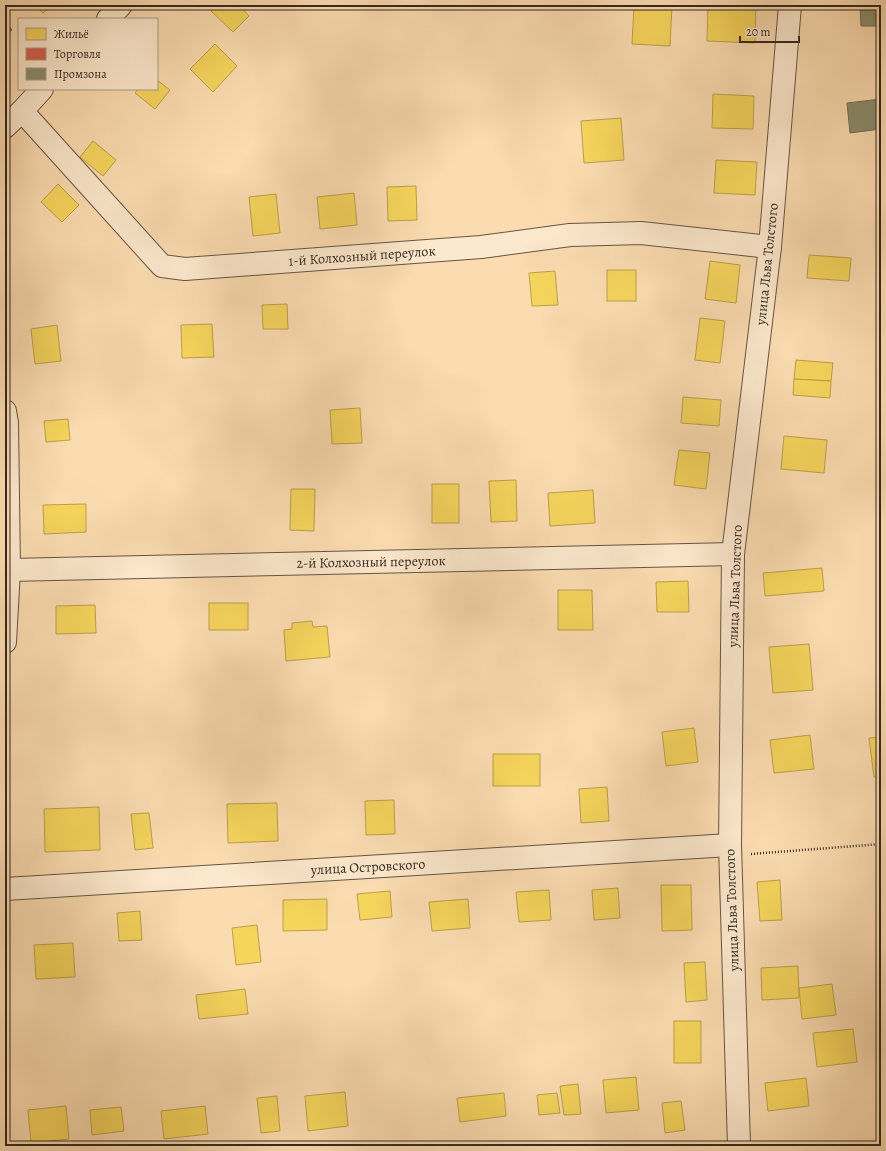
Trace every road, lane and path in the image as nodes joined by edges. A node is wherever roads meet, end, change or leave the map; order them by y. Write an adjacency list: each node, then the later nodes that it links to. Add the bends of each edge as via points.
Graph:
1 (121, 5): 3 (street)
2 (790, 5): 7 (street, улица Льва Толстого)
3 (109, 18)
4 (41, 90): 5 (street)
5 (22, 111): 6 (street); 7 (street, 1-й Колхозный переулок, via 162,266 185,270 481,247 570,235 633,233)
6 (5, 127)
7 (770, 247): 9 (street, улица Льва Толстого)
8 (5, 411): 10 (street)
9 (733, 554): 10 (street, 2-й Колхозный переулок); 13 (street, улица Льва Толстого)
10 (9, 570): 11 (street)
11 (5, 642)
12 (881, 844): 13 (path)
13 (730, 850): 14 (street, улица Островского); 15 (street, улица Льва Толстого)
14 (5, 889)
15 (739, 1146)

